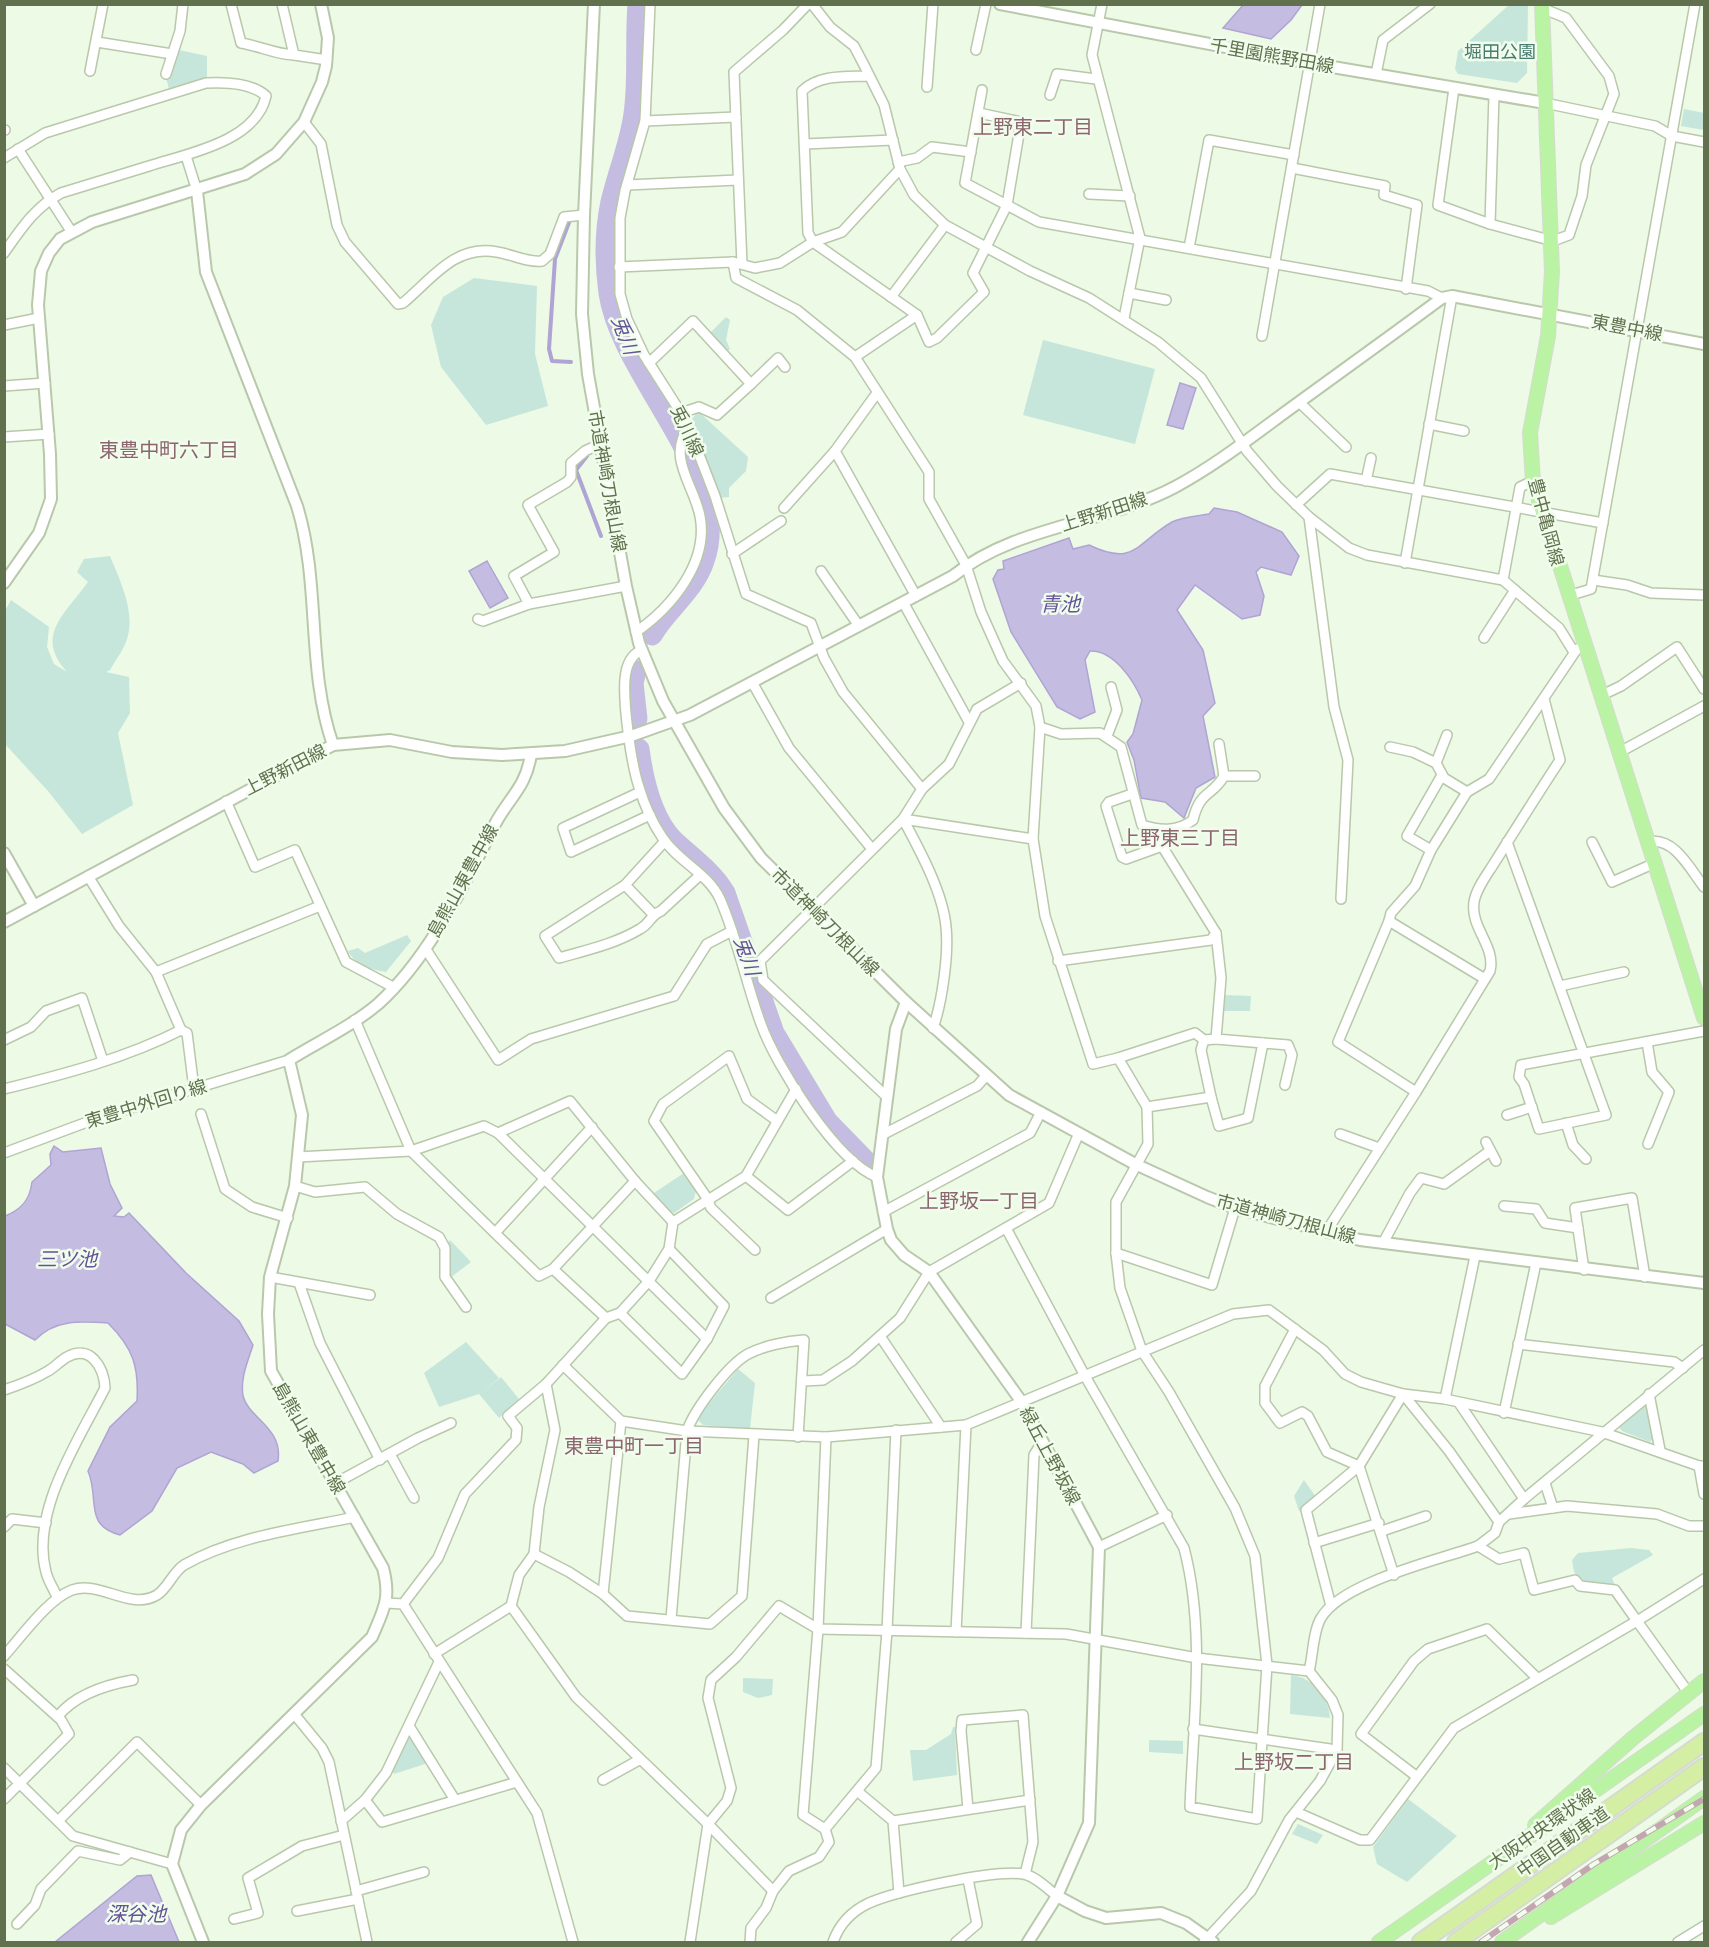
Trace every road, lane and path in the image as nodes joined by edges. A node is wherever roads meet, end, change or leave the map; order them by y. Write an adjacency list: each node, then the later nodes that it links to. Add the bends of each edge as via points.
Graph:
1 (103, 4): 19 (street)
2 (183, 4): 21 (street)
3 (231, 4): 22 (street, via 241,43 265,47 273,54)
4 (282, 4): 22 (street)
5 (321, 4): 23 (street, via 328,38)
6 (594, 4): 59 (street, 市道神崎刀根山線)
7 (650, 4): 39 (street, 兎川線)
8 (808, 4): 38 (street, via 734,72)
9 (812, 4): 28 (street, via 830,27 854,46)
10 (933, 4): 30 (street)
11 (986, 4): 20 (street)
12 (1000, 4): 18 (street, 千里園熊野田線)
13 (1102, 4): 18 (street)
14 (1320, 4): 24 (street)
15 (1430, 4): 27 (street, via 1383,40)
16 (1695, 4): 41 (street)
17 (1542, 6): 35 (main road, 豊中亀岡線); 37 (street, via 1566,18 1609,76 1614,94)
18 (1098, 24): 24 (street, 千里園熊野田線); 29 (street, via 1092,55)
19 (96, 42): 21 (street); 25 (street)
20 (976, 50)
21 (172, 54): 26 (street)
22 (294, 55): 23 (street)
23 (327, 60): 40 (street)
24 (1310, 63): 27 (street, 千里園熊野田線); 47 (street)
25 (90, 71)
26 (166, 74)
27 (1376, 74): 31 (street, 千里園熊野田線)
28 (869, 76): 42 (street, via 884,105); 44 (street, via 831,77 809,84 802,91)
29 (1096, 79): 33 (street, via 1057,74); 56 (street)
30 (927, 87)
31 (1454, 88): 34 (street, 千里園熊野田線); 60 (street, via 1438,205)
32 (982, 90): 36 (street)
33 (1050, 95)
34 (1494, 95): 35 (street, 千里園熊野田線); 60 (street)
35 (1545, 104): 37 (street); 64 (main road, 豊中亀岡線)
36 (979, 113): 46 (street); 58 (street, via 1021,122)
37 (1607, 116): 41 (street, via 1655,126); 64 (street, via 1586,165 1582,196 1569,235)
38 (736, 117): 39 (street); 52 (street)
39 (645, 121): 53 (street, 兎川線)
40 (304, 122): 54 (street, via 276,154 245,174); 59 (street, via 321,144 337,225 345,242 398,304 462,254 487,250 542,261 550,254 564,217)
41 (1672, 136): 43 (street); 84 (street)
42 (893, 140): 44 (street); 50 (street)
43 (1704, 142)
44 (805, 144): 65 (street, via 808,233)
45 (18, 149): 48 (street, via 45,133 206,84 222,82 260,90 266,96 264,105 240,130); 49 (street); 57 (street)
46 (971, 152): 50 (street, via 932,147); 58 (street, via 965,183)
47 (1294, 155): 51 (street); 67 (street, via 1209,140)
48 (186, 156): 54 (street); 57 (street)
49 (4, 159)
50 (899, 166): 61 (street, via 914,195); 65 (street, via 842,232)
51 (1292, 168): 70 (street); 74 (street, via 1385,186 1384,195 1417,206)
52 (738, 180): 53 (street); 69 (street)
53 (627, 185): 71 (street, 兎川線, via 620,218)
54 (197, 191): 62 (street); 151 (street, via 206,272 309,546 321,702)
55 (1089, 194): 56 (street)
56 (1130, 196): 63 (street)
57 (51, 199): 62 (street); 68 (street, via 21,227)
58 (1007, 205): 63 (street, via 1039,222); 66 (street)
59 (584, 215): 101 (street, 市道神崎刀根山線, via 583,328)
60 (1490, 224): 64 (street)
61 (945, 225): 66 (street); 76 (street)
62 (71, 231): 81 (street, via 60,239 41,271)
63 (1140, 238): 67 (street); 75 (street)
64 (1553, 241): 79 (main road, 豊中亀岡線)
65 (813, 243): 72 (street, via 780,263); 76 (street)
66 (986, 248): 80 (street, via 973,273 984,292 937,338 929,342); 82 (street)
67 (1189, 248): 70 (street)
68 (4, 253)
69 (738, 263): 71 (street); 72 (street); 73 (street, via 736,278)
70 (1274, 264): 74 (street); 85 (street)
71 (619, 267): 88 (street, 兎川線, via 625,313)
72 (755, 268): 73 (street)
73 (753, 287): 87 (street, via 797,309)
74 (1406, 289): 77 (street)
75 (1129, 293): 78 (street); 82 (street)
76 (891, 297): 80 (street)
77 (1447, 297): 79 (street); 94 (street, 上野新田線); 96 (street)
78 (1166, 300)
79 (1550, 313): 84 (street, 東豊中線); 107 (main road, 豊中亀岡線, via 1530,433)
80 (917, 315): 87 (street)
81 (39, 318): 83 (street); 90 (street)
82 (1124, 318): 102 (street, via 1201,378)
83 (4, 325)
84 (1637, 330): 86 (street, 東豊中線); 115 (street)
85 (1262, 336)
86 (1704, 344)
87 (855, 357): 93 (street)
88 (649, 363): 91 (street, via 693,321); 95 (street, 兎川線)
89 (785, 367): 91 (street, via 778,358)
90 (45, 383): 92 (street); 99 (street)
91 (751, 384): 95 (street, via 717,416 699,407)
92 (4, 386)
93 (877, 393): 104 (street); 118 (street, via 930,472 929,499)
94 (1299, 402): 102 (street, 上野新田線); 103 (street)
95 (681, 413): 97 (street, 兎川線)
96 (1429, 424): 98 (street); 108 (street)
97 (688, 428): 116 (street, 兎川線, via 715,496); 132 (street, via 678,455 700,516 699,550 679,589)
98 (1464, 431)
99 (49, 434): 100 (street); 122 (street, via 51,491 46,517 35,541)
100 (4, 437)
101 (600, 444): 123 (street, 市道神崎刀根山線); 129 (street, via 571,463 567,482 528,505 554,552 514,576)
102 (1242, 444): 109 (street); 118 (street, 上野新田線, via 1174,487 991,552)
103 (1346, 447)
104 (835, 452): 111 (street); 126 (street)
105 (1371, 458): 106 (street)
106 (1366, 481): 108 (street); 109 (street, via 1330,474)
107 (1533, 482): 110 (street, via 1520,487); 112 (main road, 豊中亀岡線)
108 (1417, 490): 110 (street); 117 (street)
109 (1296, 505): 113 (street)
110 (1516, 507): 112 (street); 120 (street)
111 (784, 508)
112 (1540, 512): 115 (street); 127 (main road, 豊中亀岡線)
113 (1309, 517): 117 (street, via 1349,548); 181 (street, via 1335,707 1348,760)
114 (781, 521): 116 (street)
115 (1603, 523): 121 (street)
116 (732, 554): 134 (street, 兎川線, via 746,594 812,623)
117 (1405, 563): 120 (street)
118 (966, 565): 126 (street, 上野新田線); 138 (street, via 1003,661)
119 (821, 571): 131 (street)
120 (1503, 580): 124 (street)
121 (1593, 580): 125 (street, via 1651,593); 127 (street, via 1591,589)
122 (4, 583)
123 (626, 586): 129 (street); 132 (street, 市道神崎刀根山線)
124 (1515, 590): 133 (street); 135 (street)
125 (1704, 595)
126 (916, 596): 128 (street, 上野新田線)
127 (1568, 596): 135 (main road, 豊中亀岡線)
128 (903, 602): 131 (street, 上野新田線); 145 (street)
129 (530, 604): 130 (street, via 483,621)
130 (478, 619)
131 (859, 626): 134 (street, 上野新田線)
132 (636, 632): 136 (street, 市道神崎刀根山線)
133 (1484, 638)
134 (820, 646): 137 (street, 上野新田線); 159 (street, 兎川線, via 843,692)
135 (1579, 648): 141 (main road, 豊中亀岡線); 142 (street)
136 (642, 650): 144 (street, 市道神崎刀根山線); 148 (street, via 630,660 625,680)
137 (753, 682): 144 (street, 上野新田線); 173 (street, via 789,748)
138 (1021, 683): 145 (street, via 977,709); 146 (street, via 1036,706)
139 (1111, 687): 149 (street, via 1117,710)
140 (1704, 689): 141 (street, via 1677,647)
141 (1600, 696): 153 (main road, 豊中亀岡線)
142 (1544, 699): 161 (street, via 1489,779); 169 (street, via 1560,760)
143 (1704, 706): 153 (street)
144 (674, 722): 148 (street, 上野新田線); 184 (street, 市道神崎刀根山線, via 724,808 749,842)
145 (969, 722): 159 (street, via 949,764)
146 (1040, 727): 149 (street, via 1061,734); 167 (street)
147 (1447, 735): 155 (street)
148 (630, 736): 154 (street, 上野新田線, via 565,751); 160 (street)
149 (1107, 736): 162 (street, via 1120,747)
150 (1218, 744): 157 (street)
151 (333, 745): 154 (street, 上野新田線, via 390,740 452,752); 163 (street, 上野新田線)
152 (1390, 747): 155 (street)
153 (1618, 753): 171 (main road, 豊中亀岡線)
154 (531, 754): 190 (street, 島熊山東豊中線, via 528,775 497,820 443,923)
155 (1436, 763): 156 (street)
156 (1442, 775): 161 (street); 174 (street, via 1407,836)
157 (1224, 776): 158 (street); 166 (street, via 1218,786 1204,794 1193,820 1184,827)
158 (1255, 776)
159 (922, 789): 165 (street)
160 (640, 792): 164 (street); 164 (street, via 563,828 571,852)
161 (1467, 792): 174 (street)
162 (1132, 794): 166 (street, via 1142,825); 172 (street, via 1109,802 1106,807 1122,856 1126,859)
163 (226, 801): 178 (street, 上野新田線); 183 (street, via 255,867 295,850)
164 (650, 815): 168 (street)
165 (903, 819): 167 (street); 173 (street); 200 (street, via 929,869 946,926 940,1010)
166 (1159, 831): 172 (street)
167 (1033, 839): 191 (street, via 1045,916)
168 (665, 841): 177 (street); 179 (street)
169 (1507, 842): 194 (street, via 1474,903 1474,918 1493,960); 195 (street)
170 (1592, 842): 176 (street, via 1612,882)
171 (1648, 842): 176 (main road, 豊中亀岡線); 180 (street, via 1665,842 1673,848)
172 (1162, 846): 189 (street)
173 (872, 849): 184 (street)
174 (1431, 850): 186 (street, via 1415,886 1391,913)
175 (4, 853): 182 (street)
176 (1655, 863): 198 (main road, 豊中亀岡線)
177 (700, 875): 185 (street); 188 (street, via 716,892)
178 (88, 876): 182 (street, 上野新田線); 192 (street, via 119,926)
179 (625, 885): 185 (street); 185 (street, via 545,936 559,958 612,944 643,928)
180 (1704, 887)
181 (1341, 899)
182 (34, 906): 187 (street, 上野新田線)
183 (320, 906): 192 (street); 196 (street, via 346,962)
184 (813, 909): 197 (street, 市道神崎刀根山線); 218 (street, via 760,961 764,980)
185 (653, 914)
186 (1389, 921): 194 (street); 217 (street, via 1338,1042)
187 (4, 922)
188 (732, 931): 190 (street, via 707,944 674,996 531,1039 498,1060); 216 (street, via 765,1034)
189 (1216, 933): 191 (street, via 1211,940); 203 (street, via 1221,978)
190 (425, 948): 196 (street, 島熊山東豊中線)
191 (1058, 961): 209 (street, via 1094,1064)
192 (156, 972): 201 (street)
193 (1624, 972): 195 (street)
194 (1485, 979): 217 (street)
195 (1560, 986): 208 (street)
196 (393, 987): 199 (street, 島熊山東豊中線)
197 (906, 1002): 200 (street, 市道神崎刀根山線); 218 (street, 緑丘上野坂線, via 896,1029)
198 (1704, 1018)
199 (355, 1020): 210 (street, 島熊山東豊中線); 234 (street)
200 (933, 1028): 212 (street, 市道神崎刀根山線)
201 (181, 1030): 211 (street); 215 (street, via 187,1033)
202 (1704, 1031): 206 (street)
203 (1216, 1039): 205 (street); 207 (street)
204 (4, 1040): 211 (street, via 31,1027 46,1011 82,998)
205 (1204, 1040): 209 (street, via 1195,1033); 219 (street, via 1201,1050)
206 (1647, 1042): 208 (street); 232 (street, via 1652,1072 1669,1092)
207 (1263, 1043): 213 (street, via 1288,1045 1292,1056); 219 (street, via 1248,1119 1219,1126)
208 (1584, 1054): 221 (street, via 1521,1065 1519,1077); 226 (street, via 1606,1115)
209 (1118, 1058): 220 (street)
210 (289, 1060): 215 (street, 東豊中外回り線); 236 (street, 島熊山東豊中線, via 302,1115)
211 (103, 1061): 214 (street)
212 (986, 1076): 222 (street, 市道神崎刀根山線, via 1009,1095); 231 (street, via 977,1086)
213 (1285, 1085)
214 (4, 1089)
215 (194, 1089): 235 (street, 東豊中外回り線, via 98,1118)
216 (796, 1089): 225 (street); 238 (street, via 818,1124)
217 (1416, 1092): 233 (street)
218 (887, 1097): 231 (street, 緑丘上野坂線)
219 (1211, 1097): 220 (street)
220 (1147, 1107): 240 (street, via 1148,1144)
221 (1532, 1107): 224 (street); 226 (street, via 1539,1129)
222 (1041, 1112): 229 (street, 市道神崎刀根山線); 249 (street, via 1030,1133)
223 (201, 1114): 250 (street, via 225,1189 252,1207)
224 (1506, 1115)
225 (776, 1120): 241 (street); 246 (street, via 747,1099 729,1056 663,1104 654,1121)
226 (1566, 1123): 237 (street, via 1573,1145)
227 (592, 1127): 228 (street, via 570,1101); 243 (street); 244 (street)
228 (498, 1133): 234 (street, via 484,1126); 243 (street)
229 (1079, 1133): 240 (street, 市道神崎刀根山線); 253 (street, via 1048,1203)
230 (1340, 1134): 233 (street)
231 (882, 1136): 242 (street, 緑丘上野坂線)
232 (1648, 1144)
233 (1379, 1148): 256 (street)
234 (411, 1150): 236 (street); 257 (street)
235 (4, 1153)
236 (298, 1157): 245 (street, 島熊山東豊中線)
237 (1586, 1159)
238 (853, 1161): 241 (street, via 788,1210); 242 (street)
239 (1496, 1161): 258 (street, via 1488,1147 1444,1184 1421,1179)
240 (1135, 1164): 248 (street, 市道神崎刀根山線); 261 (street, via 1116,1202)
241 (746, 1176): 246 (street)
242 (877, 1177): 249 (street, 緑丘上野坂線)
243 (545, 1179): 252 (street); 257 (street)
244 (635, 1181): 251 (street); 252 (street)
245 (295, 1186): 250 (street, 島熊山東豊中線); 274 (street, via 315,1192 365,1187 397,1214 439,1237 445,1248 445,1276)
246 (707, 1198): 251 (street); 260 (street, via 711,1208)
247 (1504, 1206): 254 (street, via 1536,1209 1545,1223)
248 (1235, 1208): 256 (street, 市道神崎刀根山線); 261 (street, via 1212,1285)
249 (883, 1212): 255 (street, 緑丘上野坂線)
250 (288, 1218): 267 (street, 島熊山東豊中線)
251 (673, 1222): 259 (street)
252 (591, 1225): 264 (street); 269 (street)
253 (1006, 1228): 266 (street); 285 (street)
254 (1578, 1228): 265 (street); 268 (street, via 1575,1208 1632,1198)
255 (887, 1229): 266 (street, 緑丘上野坂線, via 904,1255); 273 (street)
256 (1326, 1232): 258 (street, 市道神崎刀根山線)
257 (495, 1233): 264 (street, via 539,1276)
258 (1383, 1243): 262 (street, 市道神崎刀根山線)
259 (669, 1249): 269 (street); 279 (street, via 724,1306)
260 (755, 1250)
261 (1116, 1253): 282 (street, via 1120,1288)
262 (1474, 1256): 263 (street, 市道神崎刀根山線); 291 (street)
263 (1536, 1263): 265 (street, 市道神崎刀根山線); 280 (street)
264 (553, 1269): 276 (street)
265 (1584, 1270): 268 (street, 市道神崎刀根山線)
266 (929, 1272): 278 (street, via 900,1318); 292 (street, 緑丘上野坂線)
267 (270, 1277): 270 (street); 312 (street, 島熊山東豊中線, via 271,1371)
268 (1645, 1277): 271 (street, 市道神崎刀根山線)
269 (649, 1281): 275 (street); 279 (street)
270 (299, 1283): 272 (street); 308 (street, via 320,1343)
271 (1704, 1284)
272 (370, 1295)
273 (771, 1298)
274 (466, 1307)
275 (620, 1313): 276 (street); 279 (street, via 682,1374)
276 (606, 1317): 283 (street)
277 (1295, 1329): 282 (street, via 1269,1310 1233,1314); 289 (street, via 1323,1350 1345,1374); 309 (street, via 1265,1386 1265,1403 1280,1423 1302,1412 1308,1416 1327,1452)
278 (879, 1336): 286 (street, via 824,1380); 298 (street)
279 (707, 1339)
280 (1518, 1344): 284 (street, via 1674,1362); 294 (street)
281 (1704, 1350): 284 (street)
282 (1142, 1351): 285 (street); 348 (street, via 1235,1508 1255,1556)
283 (563, 1365): 287 (street); 295 (street)
284 (1683, 1368): 290 (street)
285 (1085, 1376): 292 (street); 318 (street)
286 (803, 1382): 299 (street, via 804,1340 750,1353 738,1361 692,1417); 303 (street)
287 (546, 1384): 329 (street, via 555,1430); 335 (street, via 508,1416 517,1428 516,1440 465,1494 438,1558)
288 (4, 1390): 322 (street, via 49,1371 78,1353 93,1357 101,1366 105,1388 56,1485)
289 (1403, 1394): 291 (street); 309 (street); 321 (street)
290 (1649, 1394): 301 (street); 306 (street)
291 (1445, 1399): 293 (street)
292 (1021, 1401): 297 (street); 305 (street, 緑丘上野坂線)
293 (1459, 1403): 294 (street); 315 (street)
294 (1504, 1413): 301 (street)
295 (621, 1421): 299 (street); 332 (street)
296 (451, 1423): 307 (street)
297 (966, 1425): 298 (street); 342 (street)
298 (941, 1427): 300 (street)
299 (687, 1431): 302 (street); 338 (street)
300 (896, 1431): 304 (street); 341 (street)
301 (1602, 1432): 306 (street); 311 (street)
302 (754, 1435): 303 (street); 338 (street, via 742,1596 710,1624)
303 (798, 1437): 304 (street)
304 (826, 1437): 340 (street)
305 (1042, 1442): 328 (street, 緑丘上野坂線); 343 (street, via 1034,1455)
306 (1659, 1450): 310 (street)
307 (390, 1454): 308 (street); 314 (street)
308 (380, 1460): 312 (street)
309 (1359, 1466): 325 (street); 326 (street, via 1305,1510)
310 (1702, 1466): 313 (street)
311 (1545, 1483): 315 (street); 316 (street)
312 (334, 1484): 320 (street, 島熊山東豊中線)
313 (1704, 1494)
314 (414, 1498)
315 (1524, 1499): 317 (street)
316 (1553, 1508): 317 (street); 323 (street, via 1658,1514 1689,1526)
317 (1508, 1514): 321 (street)
318 (1167, 1515): 328 (street); 347 (street, via 1184,1548 1190,1572)
319 (1426, 1516): 325 (street)
320 (355, 1517): 333 (street, via 216,1549 181,1567 158,1595 141,1601 98,1590 75,1589); 334 (street, 島熊山東豊中線, via 383,1568)
321 (1500, 1522): 327 (street, via 1496,1533)
322 (46, 1523): 324 (street, via 12,1519); 333 (street, via 46,1573)
323 (1704, 1526)
324 (4, 1527)
325 (1380, 1527): 326 (street); 330 (street)
326 (1314, 1543): 337 (street)
327 (1478, 1546): 330 (street); 339 (street, via 1499,1559 1524,1553 1534,1590 1575,1580 1580,1586 1615,1590)
328 (1099, 1547): 344 (street)
329 (534, 1554): 332 (street); 336 (street, via 519,1575)
330 (1394, 1575): 337 (street, via 1355,1588)
331 (1704, 1579): 339 (street)
332 (603, 1594): 338 (street, via 627,1616)
333 (57, 1597): 345 (street)
334 (387, 1603): 335 (street); 356 (street, 島熊山東豊中線, via 372,1637)
335 (403, 1604): 346 (street)
336 (511, 1606): 346 (street); 363 (street, via 576,1696)
337 (1331, 1606): 350 (street, via 1321,1618)
338 (671, 1619)
339 (1637, 1621): 351 (street); 354 (street)
340 (818, 1629): 341 (street); 383 (street, via 778,1606 736,1657 711,1680 708,1698 731,1788 727,1801); 384 (street, via 803,1815)
341 (887, 1631): 342 (street); 370 (street, via 876,1768)
342 (956, 1632): 343 (street)
343 (1026, 1633): 344 (street)
344 (1096, 1640): 347 (street); 395 (street, via 1089,1823)
345 (4, 1656)
346 (436, 1658): 358 (street); 368 (street)
347 (1197, 1658): 348 (street); 359 (street)
348 (1267, 1665): 350 (street); 360 (street)
349 (4, 1669): 357 (street)
350 (1309, 1671): 378 (street, via 1332,1700 1338,1715 1337,1750)
351 (1536, 1677): 366 (street, via 1454,1728); 366 (street, via 1487,1629 1428,1649 1414,1661 1361,1734)
352 (133, 1680): 357 (street, via 107,1684 68,1703)
353 (1704, 1681): 354 (main road)
354 (1688, 1692): 388 (main road)
355 (1704, 1714): 388 (main road, 大阪中央環状線)
356 (294, 1715): 376 (street, 島熊山東豊中線); 380 (street, via 330,1762)
357 (58, 1716): 369 (street, via 69,1734)
358 (409, 1726): 373 (street, via 386,1773); 374 (street)
359 (1192, 1729): 360 (street); 360 (street, via 1190,1807 1257,1819)
360 (1262, 1740): 362 (street)
361 (1704, 1742): 410 (highway, 中国自動車道)
362 (1329, 1749)
363 (639, 1760): 367 (street); 383 (street)
364 (1704, 1767): 411 (highway, 中国自動車道)
365 (4, 1768): 369 (street)
366 (1416, 1776): 378 (street, via 1370,1840 1360,1840)
367 (603, 1780)
368 (517, 1782): 374 (street); 403 (street, via 537,1813)
369 (20, 1784): 372 (street); 379 (street)
370 (857, 1791): 381 (street); 384 (street)
371 (1704, 1798): 412 (main road)
372 (4, 1799)
373 (365, 1800): 374 (street, via 382,1822); 380 (street)
374 (455, 1800)
375 (1030, 1800): 377 (street); 377 (street, via 1023,1715 963,1720); 390 (street, via 1033,1842)
376 (201, 1805): 379 (street, via 137,1742); 387 (street, 島熊山東豊中線, via 181,1830)
377 (968, 1809): 381 (street)
378 (1296, 1812): 400 (street, via 1251,1891)
379 (58, 1821): 386 (street, via 73,1836)
380 (341, 1821): 385 (street)
381 (893, 1821): 393 (street)
382 (1704, 1822): 412 (main road, via 1569,1907)
383 (708, 1824): 392 (street); 404 (street)
384 (825, 1829): 392 (street, via 829,1842 819,1857 789,1871)
385 (344, 1835): 394 (street); 397 (street, via 302,1846 248,1878 258,1913)
386 (130, 1852): 387 (street); 398 (street, via 120,1860 78,1851 41,1890 35,1905)
387 (172, 1864): 401 (street)
388 (1484, 1870): 409 (main road, 大阪中央環状線)
389 (424, 1872): 394 (street)
390 (1025, 1874): 391 (street, via 1000,1873); 395 (street)
391 (968, 1879): 393 (street); 407 (street, via 977,1924)
392 (773, 1891): 405 (street, via 752,1928)
393 (899, 1893): 406 (street, via 869,1904 848,1918)
394 (357, 1895): 396 (street); 402 (street)
395 (1057, 1896): 400 (street, via 1106,1918 1161,1913 1186,1923); 408 (street)
396 (297, 1911)
397 (234, 1919)
398 (17, 1924)
399 (1704, 1926): 413 (street)
400 (1208, 1941)
401 (203, 1942)
402 (367, 1942)
403 (573, 1942)
404 (690, 1942)
405 (750, 1942)
406 (833, 1942)
407 (956, 1942)
408 (1028, 1942)
409 (1379, 1942)
410 (1421, 1942)
411 (1456, 1942)
412 (1503, 1942)
413 (1678, 1942)

